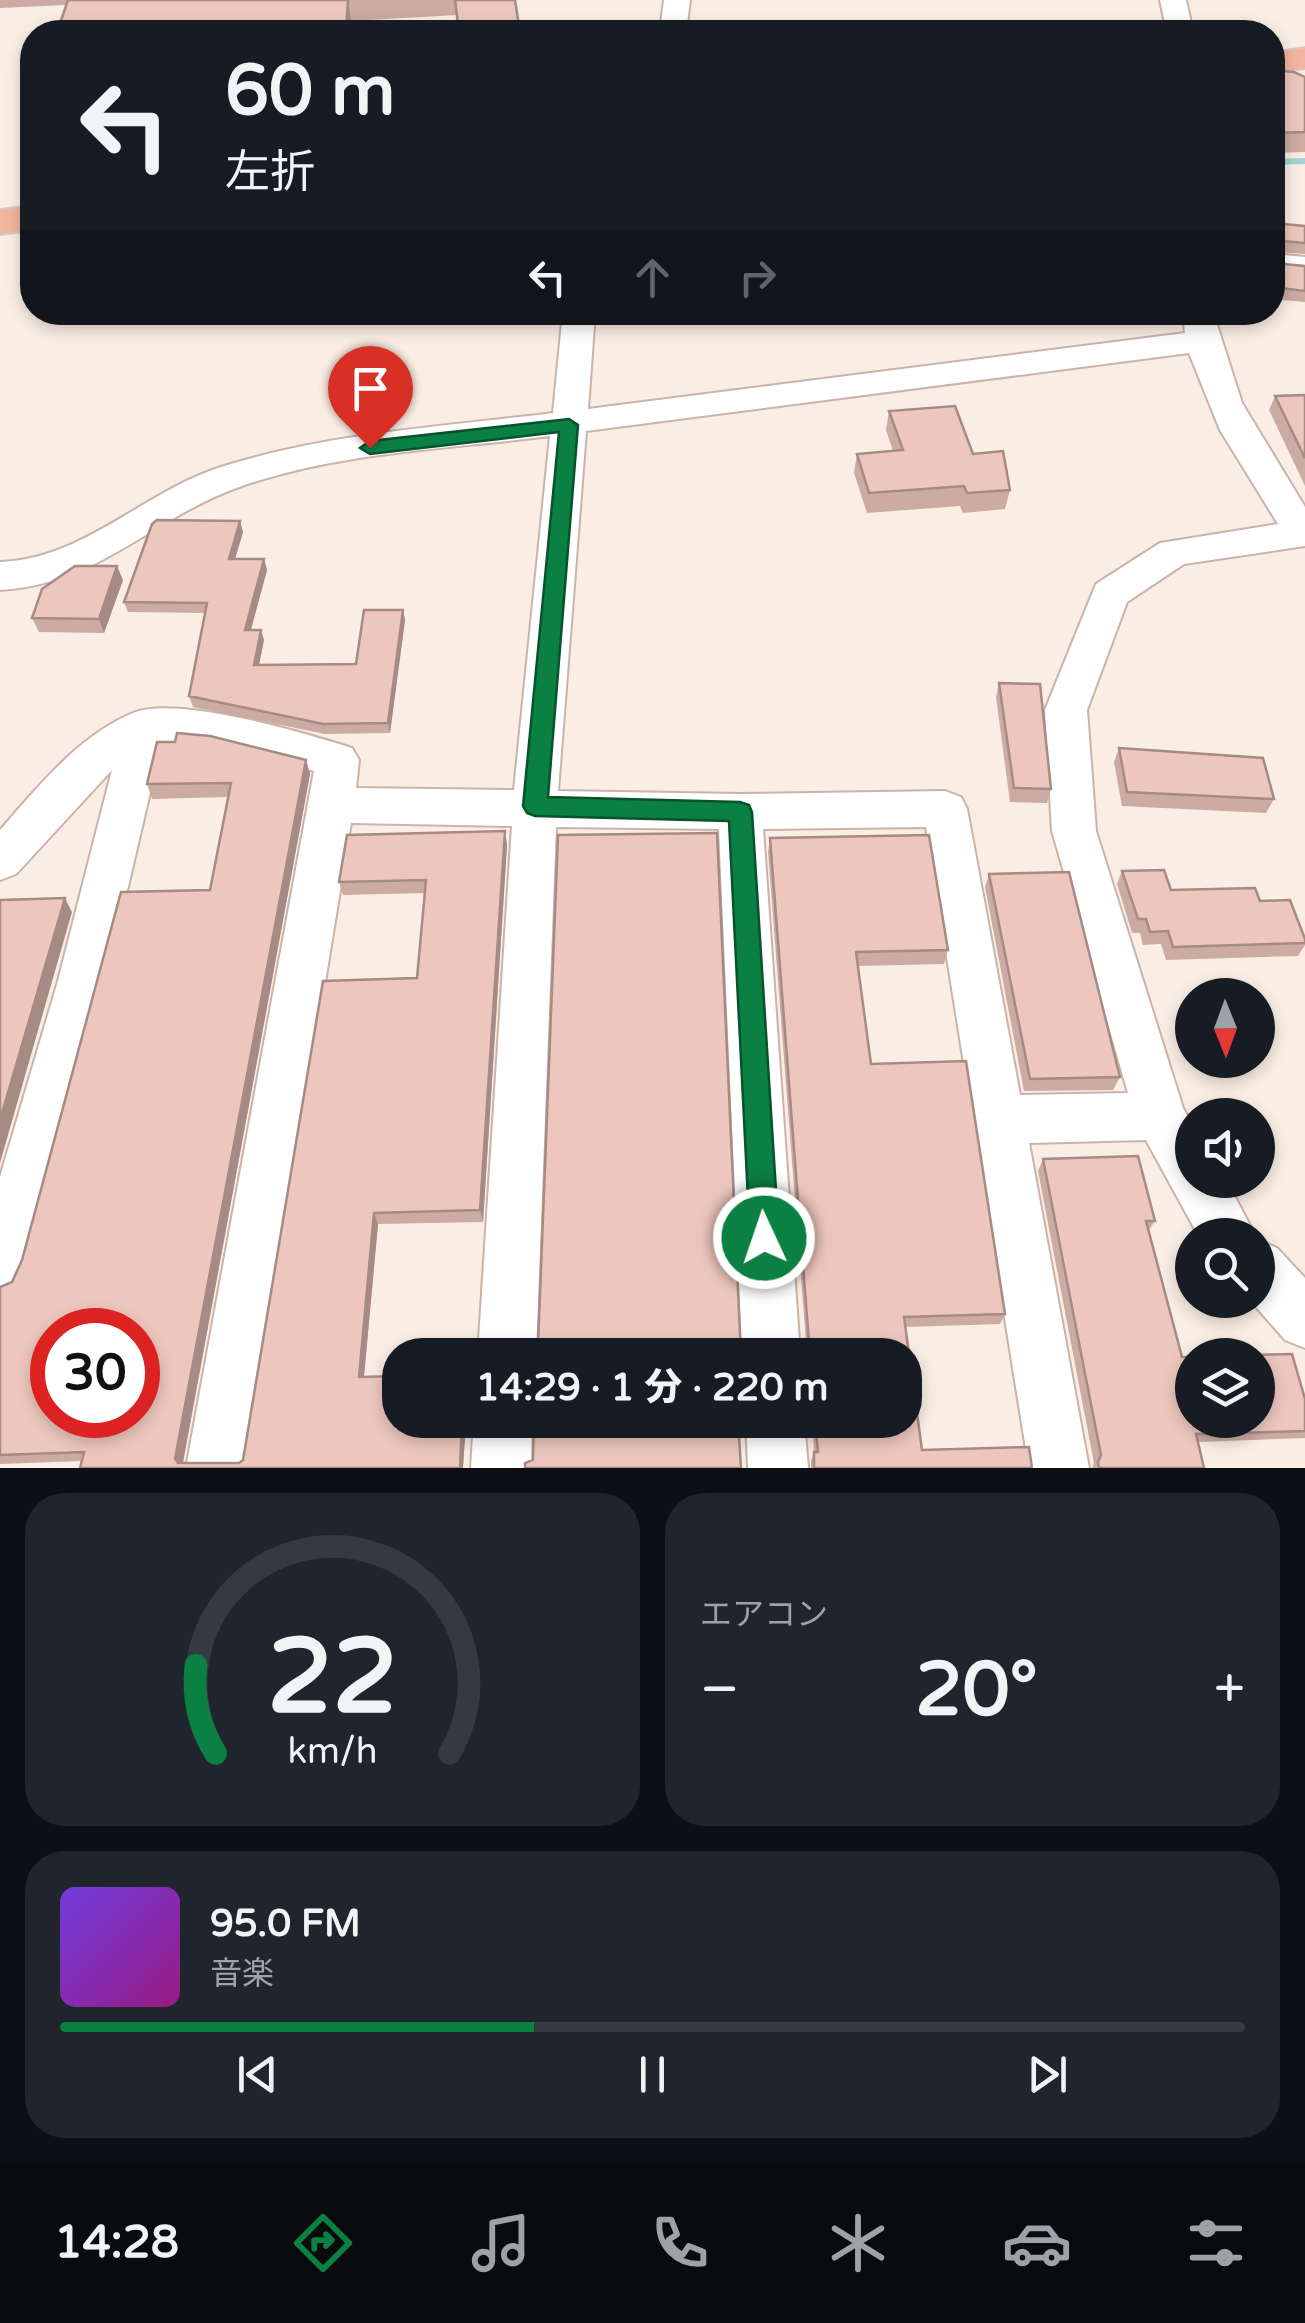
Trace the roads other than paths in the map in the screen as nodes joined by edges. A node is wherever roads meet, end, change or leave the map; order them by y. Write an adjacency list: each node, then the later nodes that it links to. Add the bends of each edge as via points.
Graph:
1 (578, 325): 3 (street)
2 (1200, 327): 3 (street); 4 (street, via 1232,422)
3 (569, 425): 5 (street, via 256,467 197,489 64,567 26,578); 8 (street)
4 (1304, 533): 11 (street, via 1174,552 1110,594 1066,710 1074,832)
5 (0, 576)
6 (144, 726): 7 (street, via 186,726 337,760); 10 (street, via 108,747); 14 (street, via 82,981)
7 (332, 805): 8 (street); 21 (street)
8 (535, 806): 9 (street); 17 (street)
9 (740, 812): 12 (street, via 945,809); 18 (street)
10 (0, 861)
11 (1160, 1116): 12 (street); 13 (street)
12 (999, 1120): 24 (street)
13 (1175, 1143)
14 (0, 1270)
15 (1275, 1287): 16 (street)
16 (1305, 1320)
17 (507, 1338)
18 (770, 1338)
19 (502, 1438): 22 (street)
20 (776, 1438): 23 (street)
21 (216, 1468)
22 (501, 1468)
23 (778, 1468)
24 (1059, 1468)

